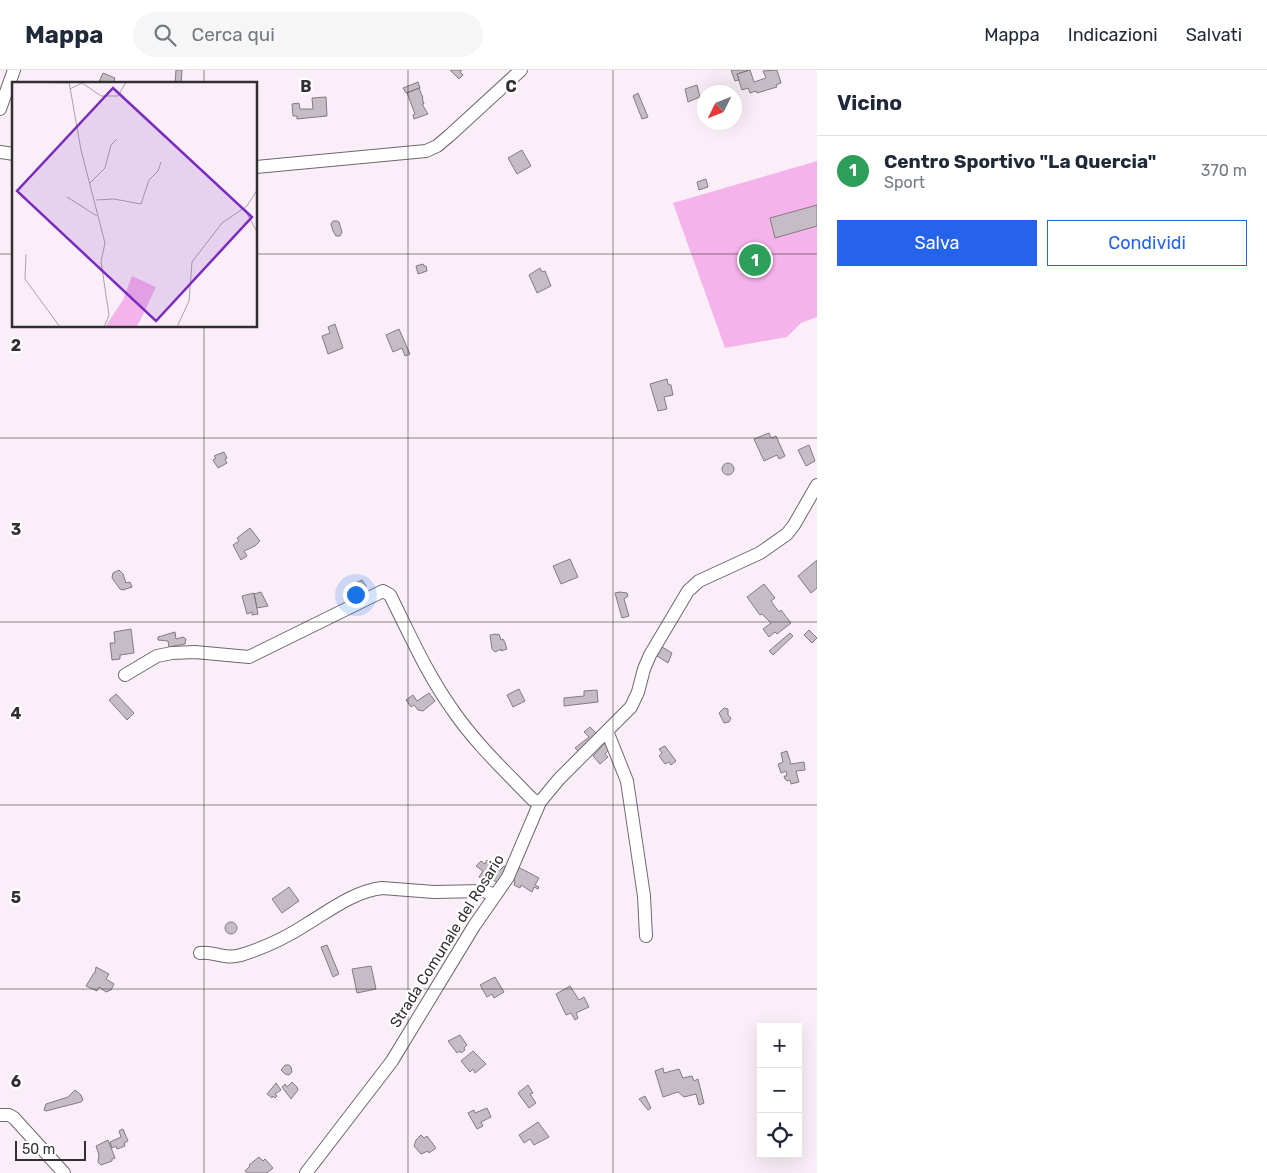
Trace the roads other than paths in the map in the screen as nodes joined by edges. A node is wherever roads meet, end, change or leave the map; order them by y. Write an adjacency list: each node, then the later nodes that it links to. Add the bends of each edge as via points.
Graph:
1 (14, 70): 3 (street)
2 (521, 70): 4 (street, via 449,136 426,151)
3 (0, 109)
4 (258, 167)
5 (817, 485): 7 (street, Strada Comunale del Rosario, via 794,525 782,538 760,553 699,581 688,591 650,655 631,706)
6 (124, 675): 8 (street, via 157,656 172,653 249,657 383,591 390,595 451,708 533,800)
7 (608, 731): 8 (street, Strada Comunale del Rosario); 10 (street, via 627,781 644,896)
8 (540, 802): 9 (street, Strada Comunale del Rosario, via 516,860)
9 (495, 895): 11 (street, via 484,891 374,889 340,904 286,937 245,954 228,957); 14 (street, Strada Comunale del Rosario, via 392,1060)
10 (646, 936)
11 (200, 953)
12 (0, 1115): 13 (street, via 9,1114 14,1118)
13 (64, 1173)
14 (306, 1173)

